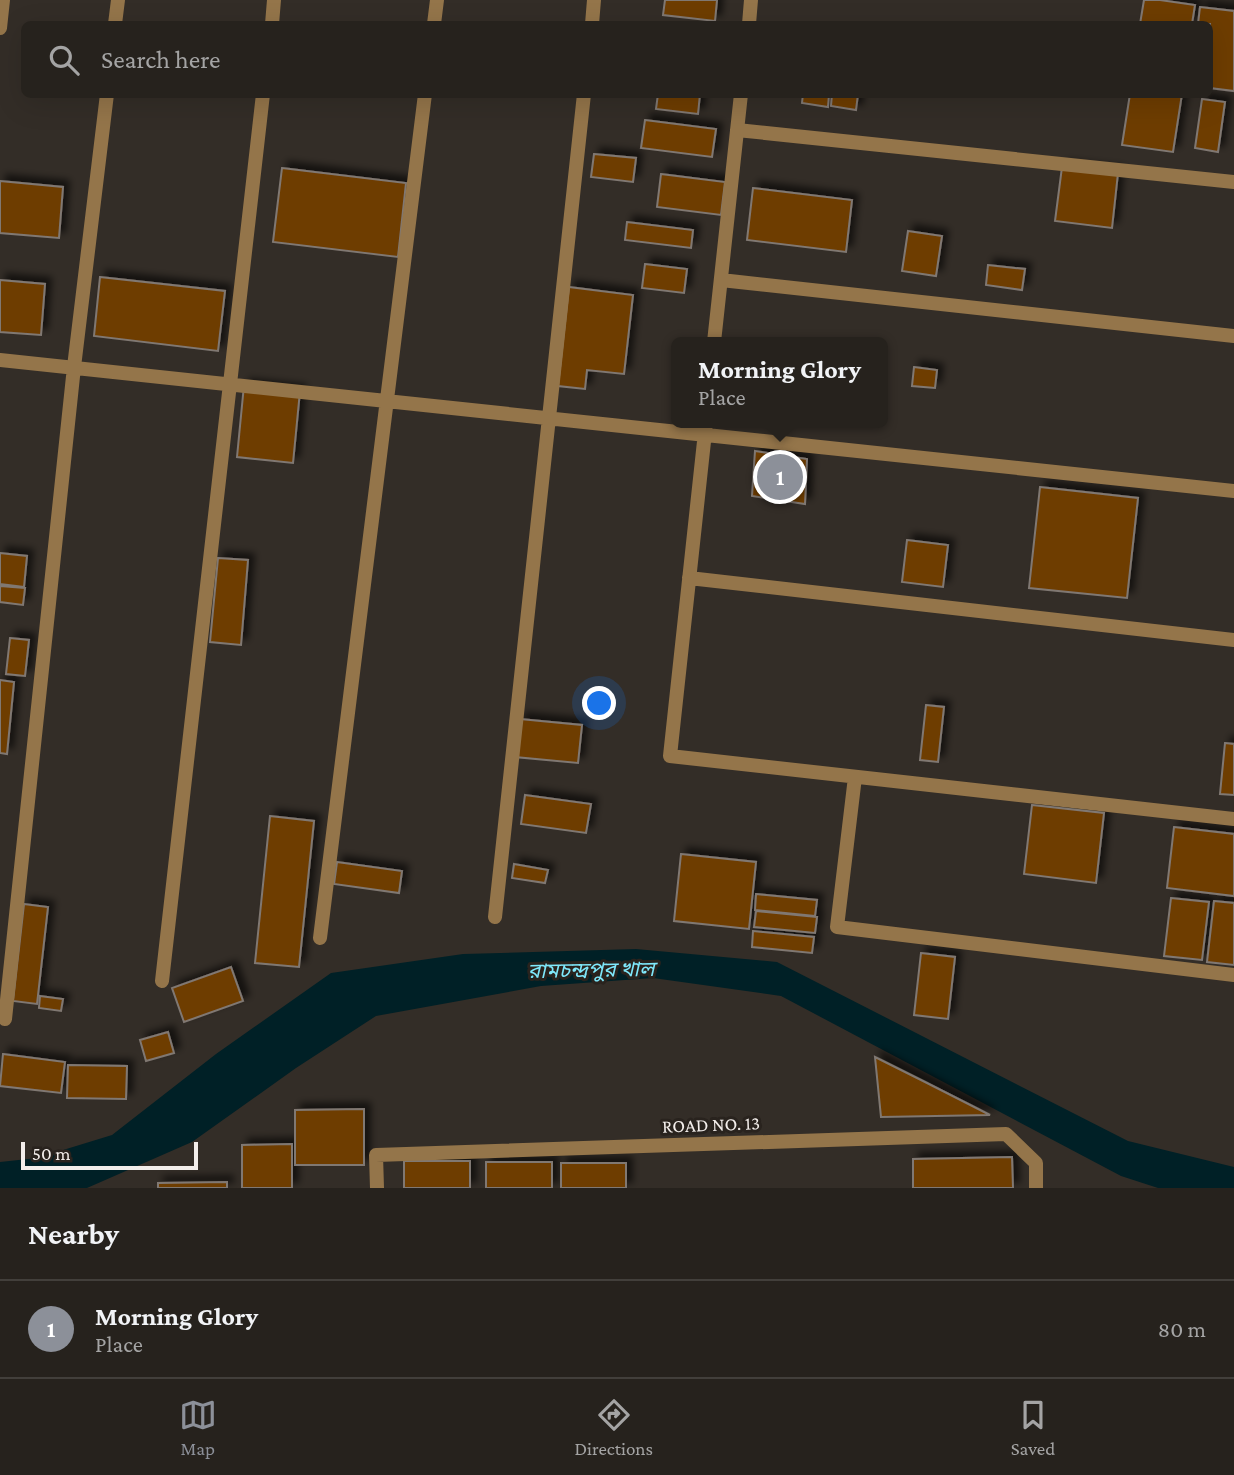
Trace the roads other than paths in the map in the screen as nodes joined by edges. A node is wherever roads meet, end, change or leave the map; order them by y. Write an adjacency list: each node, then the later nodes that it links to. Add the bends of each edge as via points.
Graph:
1 (3, 0): 12 (street)
2 (118, 0): 7 (street)
3 (274, 0): 8 (street)
4 (437, 0): 9 (street)
5 (594, 0): 10 (street)
6 (751, 0): 11 (street)
7 (115, 21)
8 (272, 21)
9 (434, 21)
10 (592, 21)
11 (749, 21)
12 (0, 28)
13 (107, 98): 24 (street)
14 (264, 98): 25 (street)
15 (425, 98): 26 (street)
16 (584, 98): 27 (street)
17 (741, 98): 18 (street)
18 (737, 130): 19 (street); 20 (street)
19 (1234, 182)
20 (721, 280): 21 (street); 22 (street)
21 (1234, 336)
22 (715, 337)
23 (0, 360): 24 (street)
24 (74, 368): 25 (street); 39 (street)
25 (230, 384): 26 (street); 38 (street)
26 (387, 401): 27 (street); 36 (street)
27 (549, 418): 28 (street); 35 (street)
28 (671, 427)
29 (705, 429): 30 (street); 31 (street)
30 (1234, 491)
31 (689, 578): 32 (street); 33 (street, via 670,756)
32 (1234, 640)
33 (855, 777): 34 (street); 37 (street, via 837,927)
34 (1234, 819)
35 (495, 917)
36 (320, 938)
37 (1234, 975)
38 (162, 981)
39 (5, 1019)
40 (377, 1188): 41 (street, ROAD NO. 13, via 376,1154 1006,1134 1035,1163)
41 (1036, 1188)

